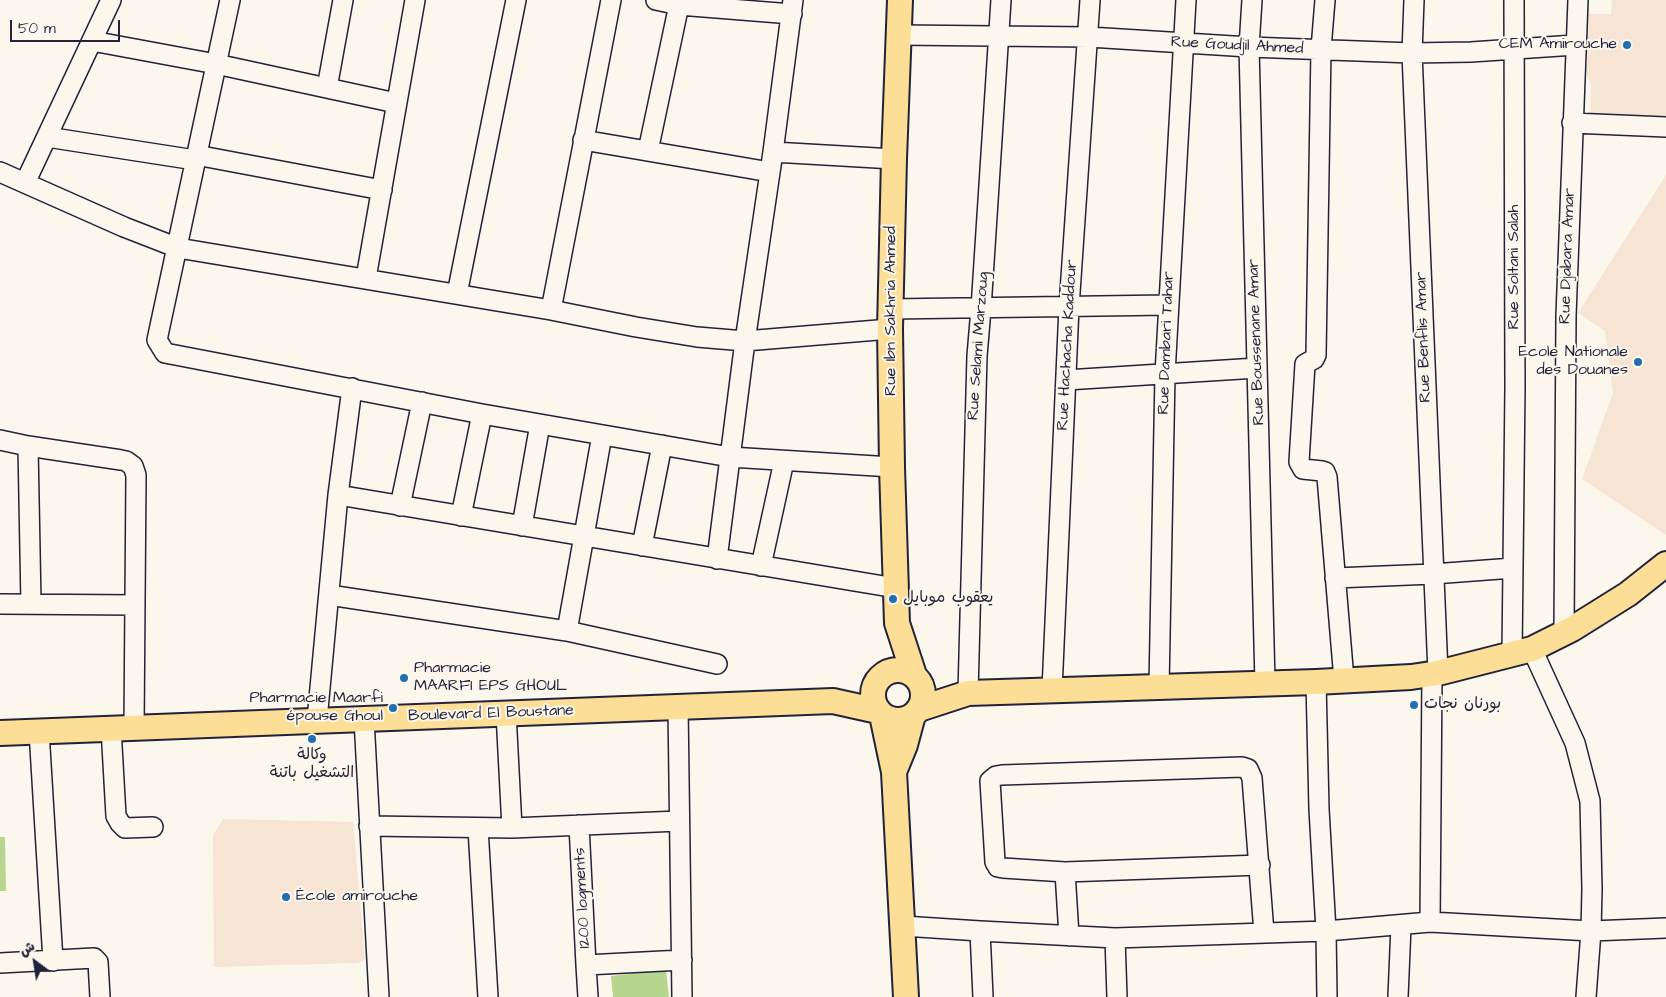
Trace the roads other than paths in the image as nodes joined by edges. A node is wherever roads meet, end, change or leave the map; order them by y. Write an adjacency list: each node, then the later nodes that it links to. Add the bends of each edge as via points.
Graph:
1 (111, 0): 22 (street)
2 (230, 0): 29 (street)
3 (343, 0): 30 (street)
4 (415, 0): 31 (street)
5 (516, 0): 46 (street)
6 (611, 0): 35 (street)
7 (656, 0): 17 (street)
8 (900, 0): 19 (main road, Rue Ibn Sakhria Ahmed)
9 (1001, 0): 20 (street, Rue Selami Marzoug)
10 (1090, 0): 21 (street, Rue Hachacha Kaddour)
11 (1186, 0): 23 (street, Rue Dambari Tahar)
12 (1252, 0): 25 (street, Rue Boussenane Amar)
13 (1325, 0): 26 (street)
14 (1414, 0): 28 (street, Rue Benflis Amar)
15 (1514, 0): 27 (street, Rue Soltani Salah)
16 (1578, 0): 24 (street, Rue Djabara Amar)
17 (680, 2): 18 (street); 36 (street)
18 (793, 7): 37 (street)
19 (899, 35): 20 (street, Rue Goudjil Ahmed); 39 (main road, Rue Ibn Sakhria Ahmed)
20 (999, 36): 21 (street, Rue Goudjil Ahmed); 49 (street, Rue Selami Marzoug)
21 (1088, 37): 23 (street, Rue Goudjil Ahmed); 48 (street, Rue Hachacha Kaddour)
22 (92, 41): 29 (street); 34 (street)
23 (1184, 44): 25 (street, Rue Goudjil Ahmed); 47 (street, Rue Dambari Tahar)
24 (1575, 44): 27 (street, Rue Goudjil Ahmed); 32 (street, Rue Djabara Amar)
25 (1249, 47): 26 (street, Rue Goudjil Ahmed); 53 (street, Rue Boussenane Amar)
26 (1321, 49): 28 (street, Rue Goudjil Ahmed); 78 (street, via 1316,356 1305,362 1299,462 1303,469 1325,472 1327,477)
27 (1514, 50): 28 (street, Rue Goudjil Ahmed); 76 (street, Rue Soltani Salah)
28 (1412, 53): 77 (street, Rue Benflis Amar)
29 (216, 64): 30 (street); 38 (street)
30 (327, 88): 31 (street)
31 (396, 102): 43 (street)
32 (1572, 124): 33 (street); 86 (street, Rue Djabara Amar, via 1566,316)
33 (1666, 127)
34 (47, 137): 38 (street); 42 (street)
35 (583, 140): 36 (street); 50 (street)
36 (648, 151): 41 (street)
37 (773, 152): 39 (street); 41 (street)
38 (195, 158): 43 (street); 44 (street)
39 (894, 159): 51 (main road, Rue Ibn Sakhria Ahmed)
40 (0, 172): 42 (street)
41 (770, 172): 52 (street)
42 (24, 184): 44 (street)
43 (382, 190): 45 (street)
44 (178, 248): 45 (street); 56 (street, via 156,340 165,353)
45 (366, 278): 46 (street)
46 (457, 294): 50 (street)
47 (1168, 305): 48 (street); 54 (street, Rue Dambari Tahar)
48 (1070, 307): 49 (street); 55 (street, Rue Hachacha Kaddour)
49 (981, 308): 51 (street); 97 (street, Rue Selami Marzoug, via 976,356)
50 (551, 310): 52 (street, via 662,332)
51 (890, 319): 52 (street); 66 (main road, Rue Ibn Sakhria Ahmed)
52 (745, 341): 64 (street)
53 (1257, 368): 54 (street); 94 (street, Rue Boussenane Amar)
54 (1165, 374): 55 (street); 95 (street, Rue Dambari Tahar)
55 (1066, 380): 96 (street, Rue Hachacha Kaddour)
56 (352, 388): 57 (street); 67 (street)
57 (422, 402): 58 (street); 68 (street)
58 (482, 414): 59 (street); 69 (street)
59 (540, 424): 60 (street); 70 (street)
60 (602, 435): 62 (street); 71 (street)
61 (0, 440): 63 (street)
62 (662, 445): 64 (street); 72 (street)
63 (28, 446): 82 (street); 83 (street, via 121,460 133,466 136,475)
64 (730, 457): 65 (street); 73 (street)
65 (784, 461): 66 (street); 75 (street)
66 (892, 467): 79 (main road, Rue Ibn Sakhria Ahmed)
67 (338, 495): 68 (street); 80 (street)
68 (400, 506): 69 (street)
69 (461, 516): 70 (street)
70 (522, 526): 71 (street)
71 (585, 537): 72 (street); 85 (street)
72 (642, 546): 73 (street)
73 (717, 559): 75 (street)
74 (1666, 564): 86 (main road, via 1628,594)
75 (761, 566): 79 (street)
76 (1513, 568): 77 (street); 87 (street, Rue Soltani Salah)
77 (1433, 574): 78 (street); 89 (street, Rue Benflis Amar)
78 (1335, 578): 92 (street)
79 (896, 588): 84 (main road, Rue Ibn Sakhria Ahmed)
80 (329, 595): 85 (street); 104 (street)
81 (0, 604): 82 (street)
82 (31, 604): 83 (street)
83 (135, 604): 106 (street)
84 (897, 623): 90 (main road); 91 (main road)
85 (567, 631): 88 (street)
86 (1564, 632): 87 (main road)
87 (1522, 652): 89 (main road); 124 (street, via 1575,743 1590,801)
88 (717, 664)
89 (1435, 674): 92 (main road); 118 (street, Rue Benflis Amar)
90 (880, 677): 91 (main road, via 900,669); 98 (main road); 102 (main road, via 873,688 873,700)
91 (917, 678): 97 (main road); 100 (main road, via 923,698)
92 (1344, 680): 93 (main road)
93 (1316, 682): 94 (main road); 123 (street)
94 (1265, 684): 95 (main road)
95 (1160, 687): 96 (main road)
96 (1052, 690): 97 (main road)
97 (965, 693): 100 (main road)
98 (833, 701): 99 (main road, Boulevard El Boustane); 102 (main road)
99 (678, 706): 101 (main road, Boulevard El Boustane); 110 (street)
100 (916, 712): 102 (main road, via 896,720); 109 (main road)
101 (506, 713): 103 (main road, Boulevard El Boustane); 115 (street)
102 (880, 713): 109 (main road)
103 (364, 719): 104 (main road, Boulevard El Boustane); 112 (street)
104 (317, 720): 106 (main road, Boulevard El Boustane)
105 (111, 728): 106 (main road, Boulevard El Boustane); 107 (main road, Boulevard El Boustane); 113 (street, via 116,816 125,828)
106 (134, 728)
107 (39, 731): 108 (main road, Boulevard El Boustane); 129 (street)
108 (0, 733)
109 (894, 772): 119 (main road)
110 (679, 821): 111 (street); 128 (street)
111 (579, 825): 115 (street); 131 (street, 1200 logments)
112 (369, 826): 114 (street); 133 (street)
113 (153, 827)
114 (478, 828): 115 (street); 134 (street)
115 (512, 828)
116 (1260, 865): 117 (street); 117 (street, via 1252,778 1245,768 1002,775 992,778 990,791 997,865); 125 (street)
117 (1064, 872): 126 (street)
118 (1430, 922): 120 (street); 124 (street)
119 (903, 926): 122 (street); 137 (main road)
120 (1401, 926): 123 (street); 141 (street)
121 (1666, 928): 124 (street)
122 (980, 931): 126 (street); 138 (street)
123 (1326, 931): 125 (street); 140 (street)
124 (1591, 931): 142 (street)
125 (1264, 933): 127 (street)
126 (1069, 936): 127 (street)
127 (1114, 938): 139 (street)
128 (682, 960): 131 (street, 1200 logments); 136 (street)
129 (53, 961): 130 (street); 132 (street, via 96,959)
130 (0, 963)
131 (586, 966): 135 (street)
132 (100, 997)
133 (379, 997)
134 (488, 997)
135 (588, 997)
136 (682, 997)
137 (906, 997)
138 (983, 997)
139 (1117, 997)
140 (1327, 997)
141 (1398, 997)
142 (1586, 997)

